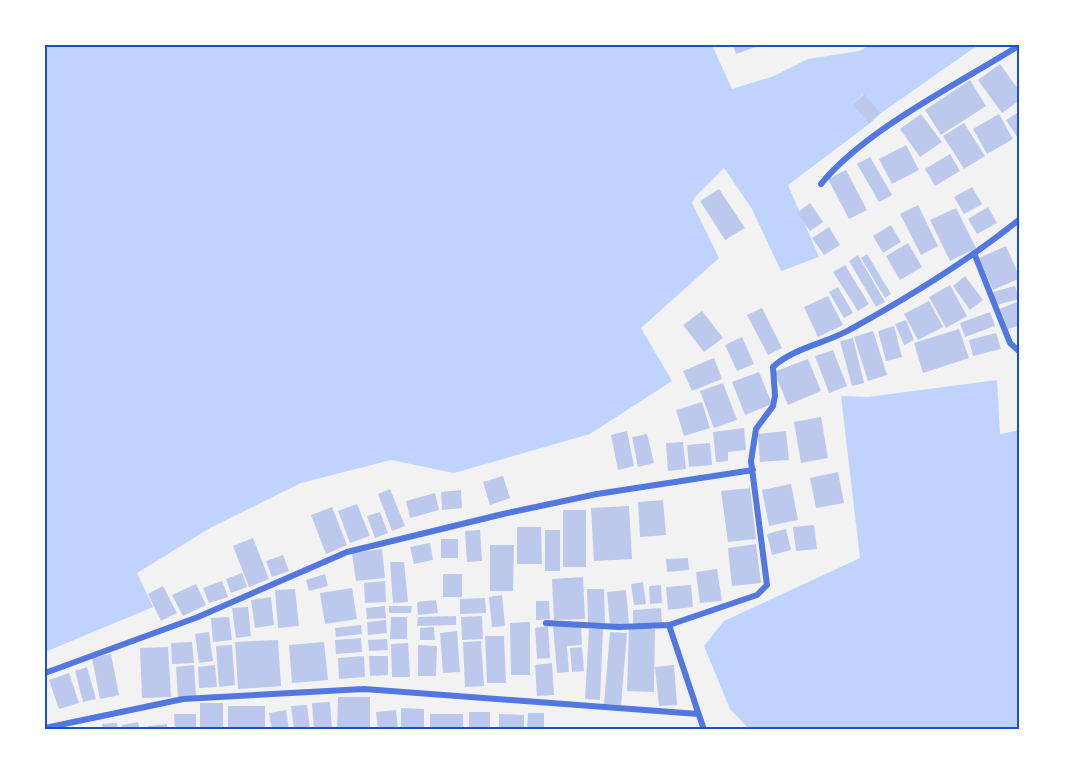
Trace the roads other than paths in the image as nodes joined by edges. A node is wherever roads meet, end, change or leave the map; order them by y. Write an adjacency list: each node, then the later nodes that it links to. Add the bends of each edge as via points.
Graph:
1 (1020, 45): 2 (street, via 879,133)
2 (821, 184)
3 (1020, 219): 4 (street)
4 (974, 253): 5 (street, via 1010,343); 6 (street, via 851,329 776,364 771,370 773,406 752,440)
5 (1020, 352)
6 (753, 470): 8 (street, via 767,585 757,595); 9 (street, via 552,503 347,552 174,625)
7 (546, 623): 8 (street)
8 (669, 625): 10 (street)
9 (45, 673)
10 (698, 714): 11 (street, via 364,689 183,699); 12 (street)
11 (45, 728)
12 (704, 730)

